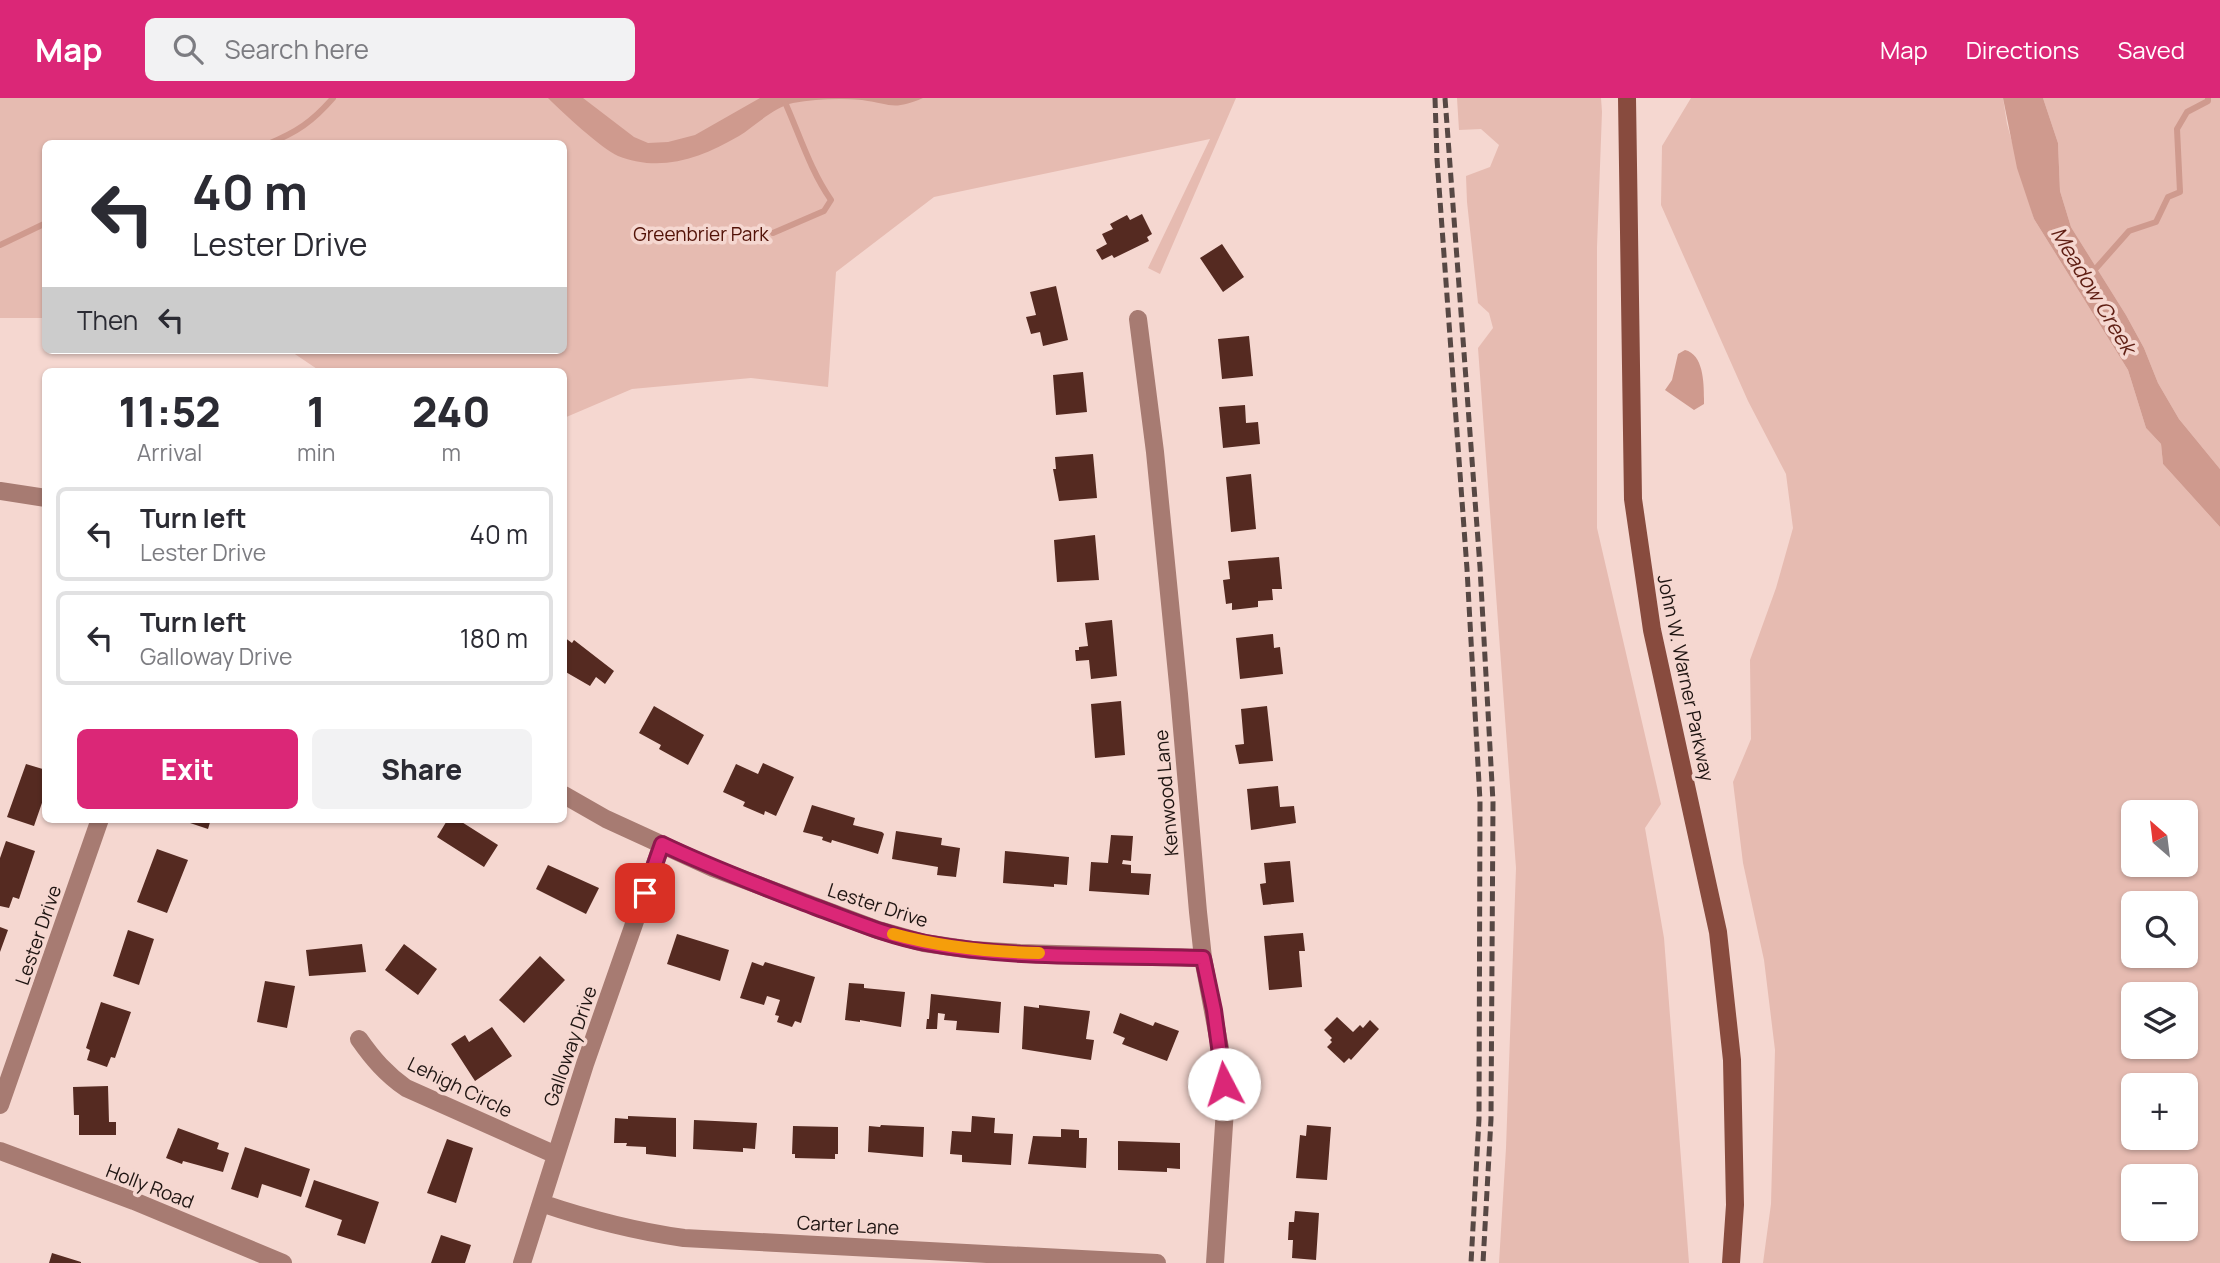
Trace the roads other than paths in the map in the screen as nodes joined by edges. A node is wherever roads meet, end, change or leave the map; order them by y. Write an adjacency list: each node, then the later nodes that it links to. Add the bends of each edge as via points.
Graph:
1 (1627, 98): 18 (main road, John W. Warner Parkway, via 1633,499 1652,630 1718,933 1732,1060 1735,1205)
2 (1138, 319): 8 (street, Kenwood Lane)
3 (0, 491): 4 (street)
4 (42, 497)
5 (567, 797): 7 (street, Lester Drive)
6 (99, 823): 10 (street, Lester Drive)
7 (662, 844): 8 (street, Lester Drive, via 713,868 924,943 1020,953); 12 (street, Galloway Drive)
8 (1203, 958): 17 (street, Kenwood Lane, via 1222,1059 1225,1109)
9 (359, 1039): 12 (street, Lehigh Circle, via 379,1066 406,1088)
10 (0, 1105)
11 (0, 1151): 14 (street, Holly Road)
12 (556, 1155): 13 (street, Galloway Drive)
13 (541, 1203): 15 (street, Galloway Drive); 16 (street, Carter Lane, via 634,1231 684,1238)
14 (283, 1263)
15 (522, 1263)
16 (1157, 1263)
17 (1215, 1263)
18 (1731, 1263)

